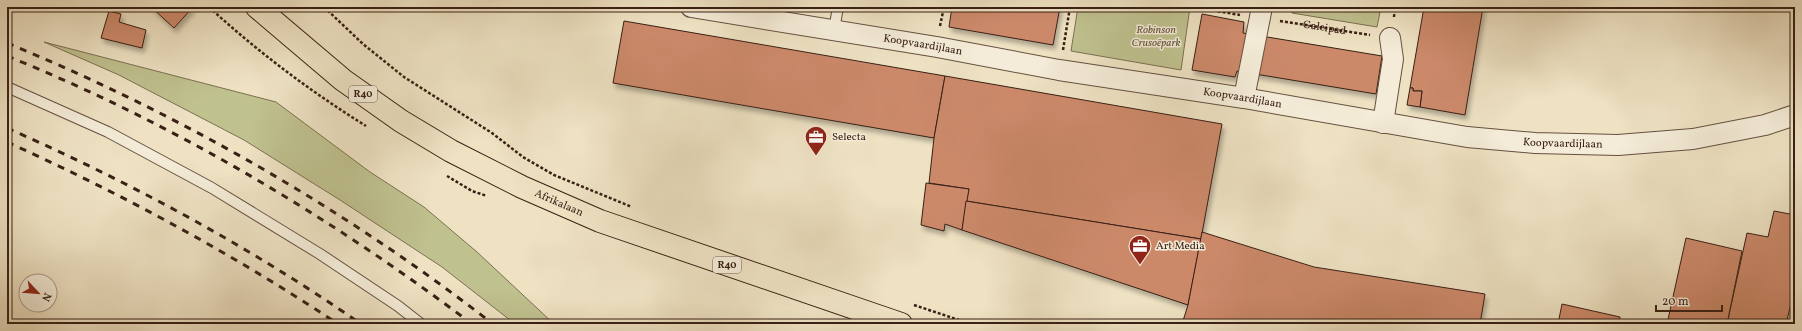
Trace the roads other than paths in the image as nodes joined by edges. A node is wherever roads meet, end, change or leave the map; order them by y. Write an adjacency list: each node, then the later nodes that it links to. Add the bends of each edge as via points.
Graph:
1 (257, 7): 12 (main road, Afrikalaan / R40, via 343,80 400,122 522,188 600,221)
2 (691, 7): 5 (street, Koopvaardijlaan)
3 (838, 7): 5 (lane)
4 (1261, 13): 8 (street)
5 (834, 30): 8 (street, Koopvaardijlaan, via 1059,70)
6 (1390, 38): 10 (street, via 1393,59)
7 (7, 87): 11 (lane, via 108,132 212,188 320,254)
8 (1244, 98): 10 (street, Koopvaardijlaan)
9 (1795, 115): 10 (street, Koopvaardijlaan, via 1764,125 1693,139 1618,145 1535,143 1467,137)
10 (1383, 123)
11 (421, 324)
12 (901, 324)

